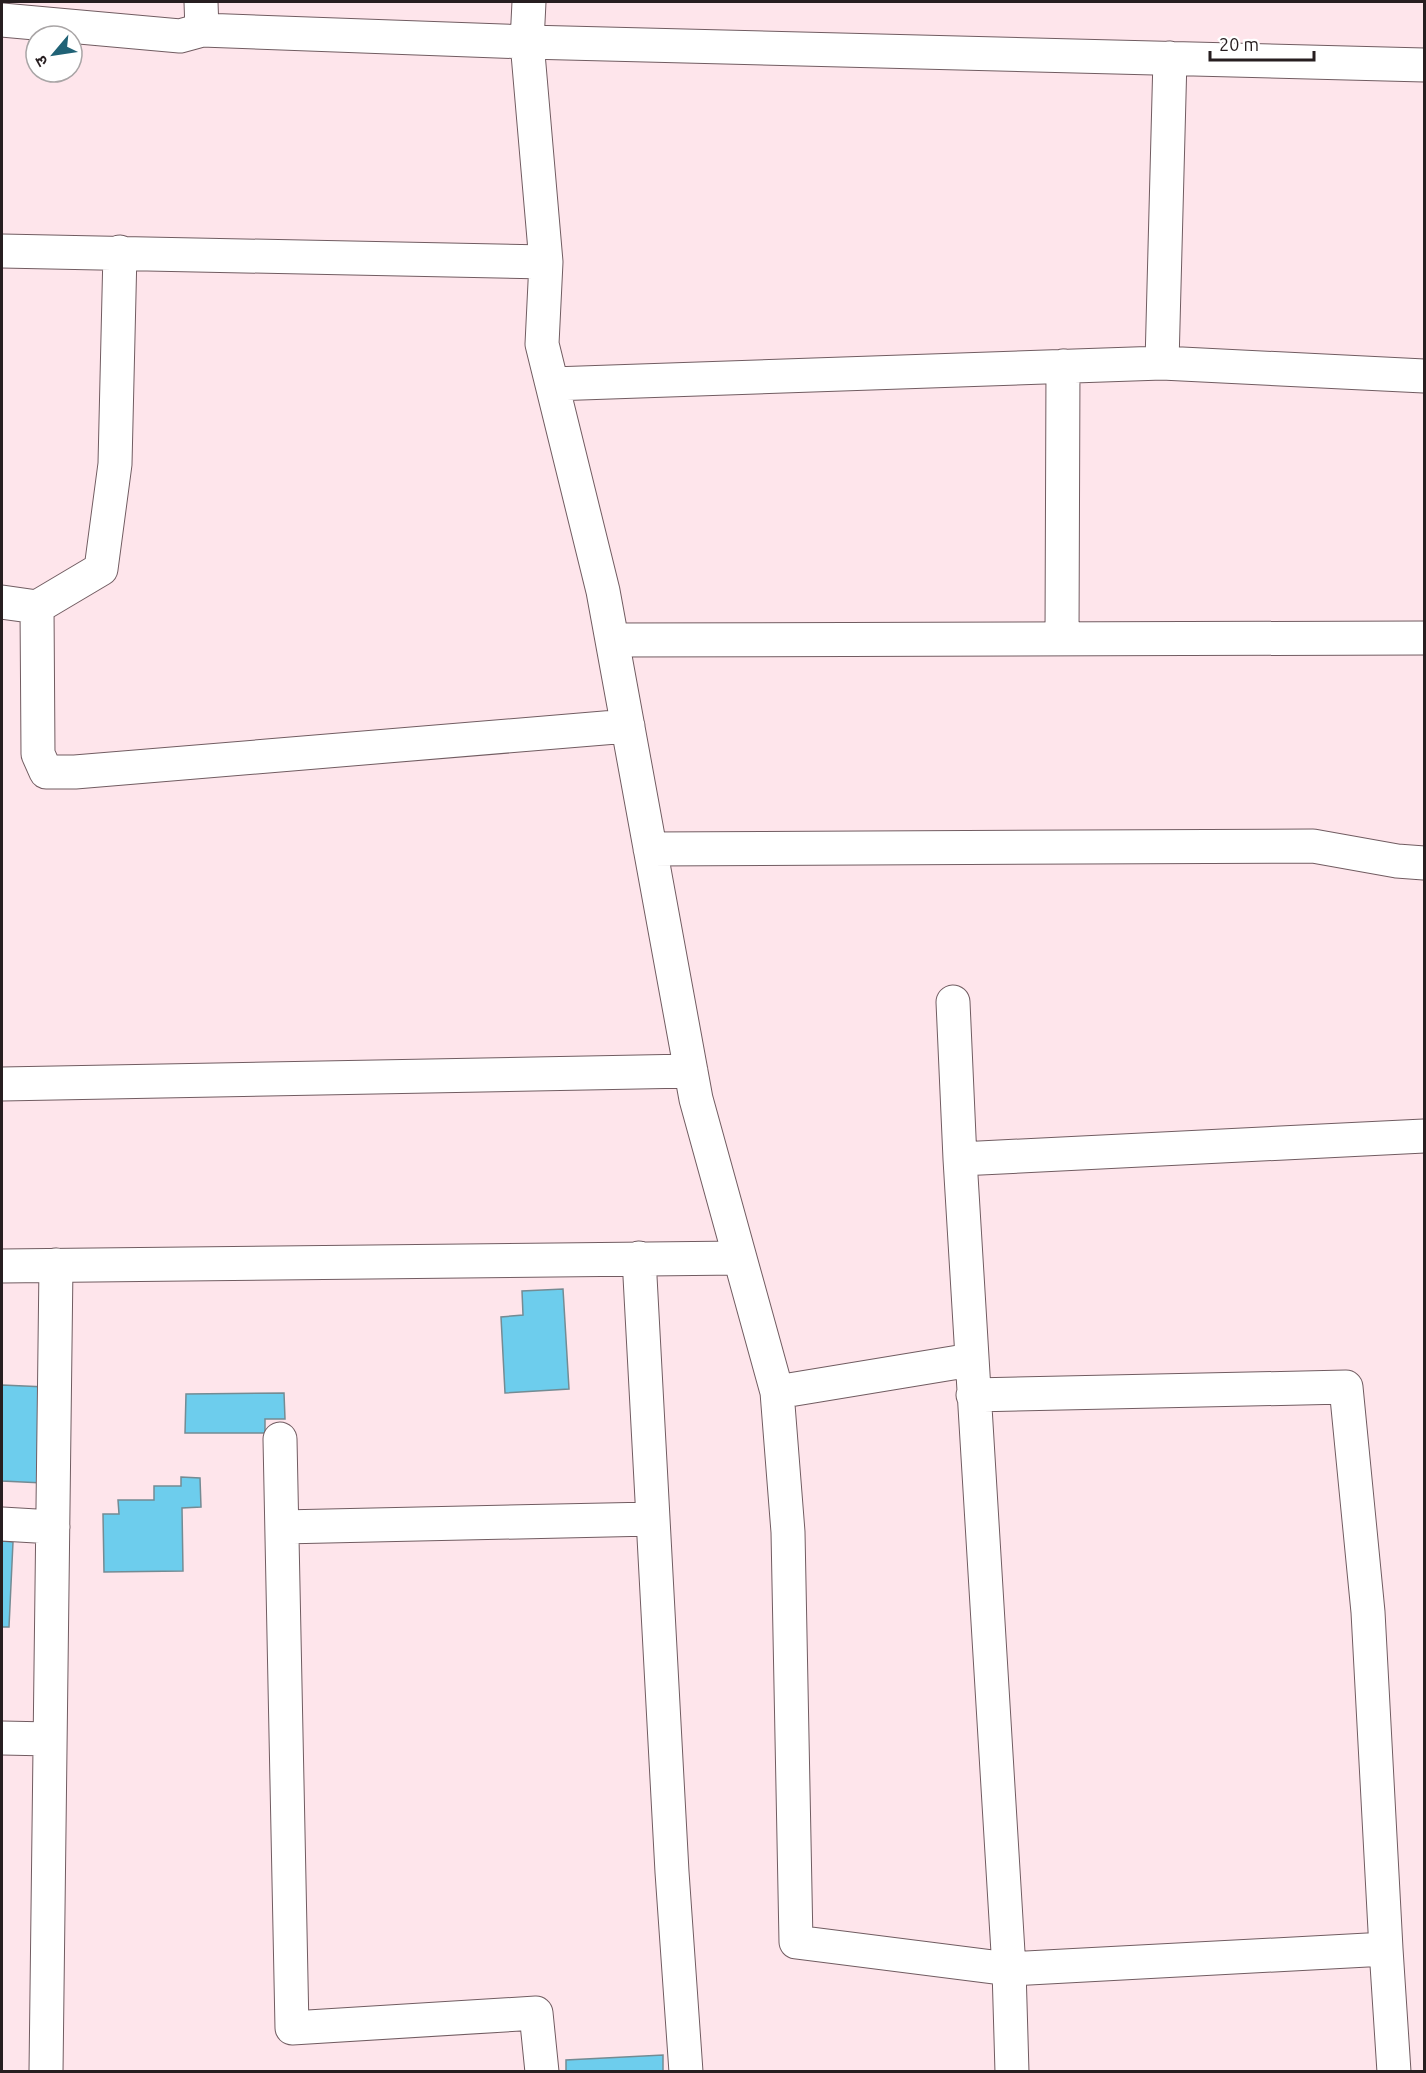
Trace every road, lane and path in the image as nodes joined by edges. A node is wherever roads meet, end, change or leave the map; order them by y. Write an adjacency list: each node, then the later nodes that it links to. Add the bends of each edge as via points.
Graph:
1 (529, 2): 4 (street)
2 (201, 16): 3 (street, via 180,36); 4 (street)
3 (2, 20)
4 (527, 42): 5 (street); 9 (street)
5 (1170, 58): 6 (street); 10 (street)
6 (1425, 65)
7 (2, 251): 8 (street)
8 (120, 252): 9 (street); 15 (street, via 115,464 101,569)
9 (546, 262): 13 (street, via 542,344)
10 (1162, 363): 11 (street); 12 (street)
11 (1063, 366): 13 (street); 17 (street)
12 (1425, 376)
13 (552, 384): 18 (street)
14 (2, 602): 15 (street)
15 (37, 608): 19 (street, via 38,754 46,772)
16 (1425, 638): 17 (street)
17 (1062, 639): 18 (street)
18 (612, 640): 19 (street)
19 (628, 726): 20 (street)
20 (650, 849): 21 (street, via 1313,846); 23 (street)
21 (1425, 863)
22 (953, 1002): 26 (street)
23 (691, 1071): 24 (street); 28 (street)
24 (2, 1084)
25 (1425, 1136): 26 (street)
26 (960, 1160): 31 (street)
27 (639, 1258): 28 (street); 29 (street); 35 (street)
28 (740, 1258): 32 (street)
29 (56, 1265): 30 (street); 37 (street)
30 (2, 1266)
31 (971, 1360): 32 (street); 33 (street)
32 (777, 1392): 42 (street, via 788,1532 796,1942)
33 (973, 1395): 41 (street, via 1346,1387 1368,1612); 42 (street)
34 (280, 1439): 38 (street)
35 (652, 1519): 38 (street); 45 (street)
36 (2, 1524): 37 (street)
37 (53, 1527): 40 (street)
38 (282, 1527): 44 (street, via 292,2028 536,2013)
39 (2, 1738): 40 (street)
40 (50, 1739): 43 (street)
41 (1386, 1950): 42 (street); 47 (street)
42 (1009, 1969): 46 (street)
43 (46, 2072)
44 (542, 2072)
45 (686, 2072)
46 (1012, 2072)
47 (1394, 2072)

